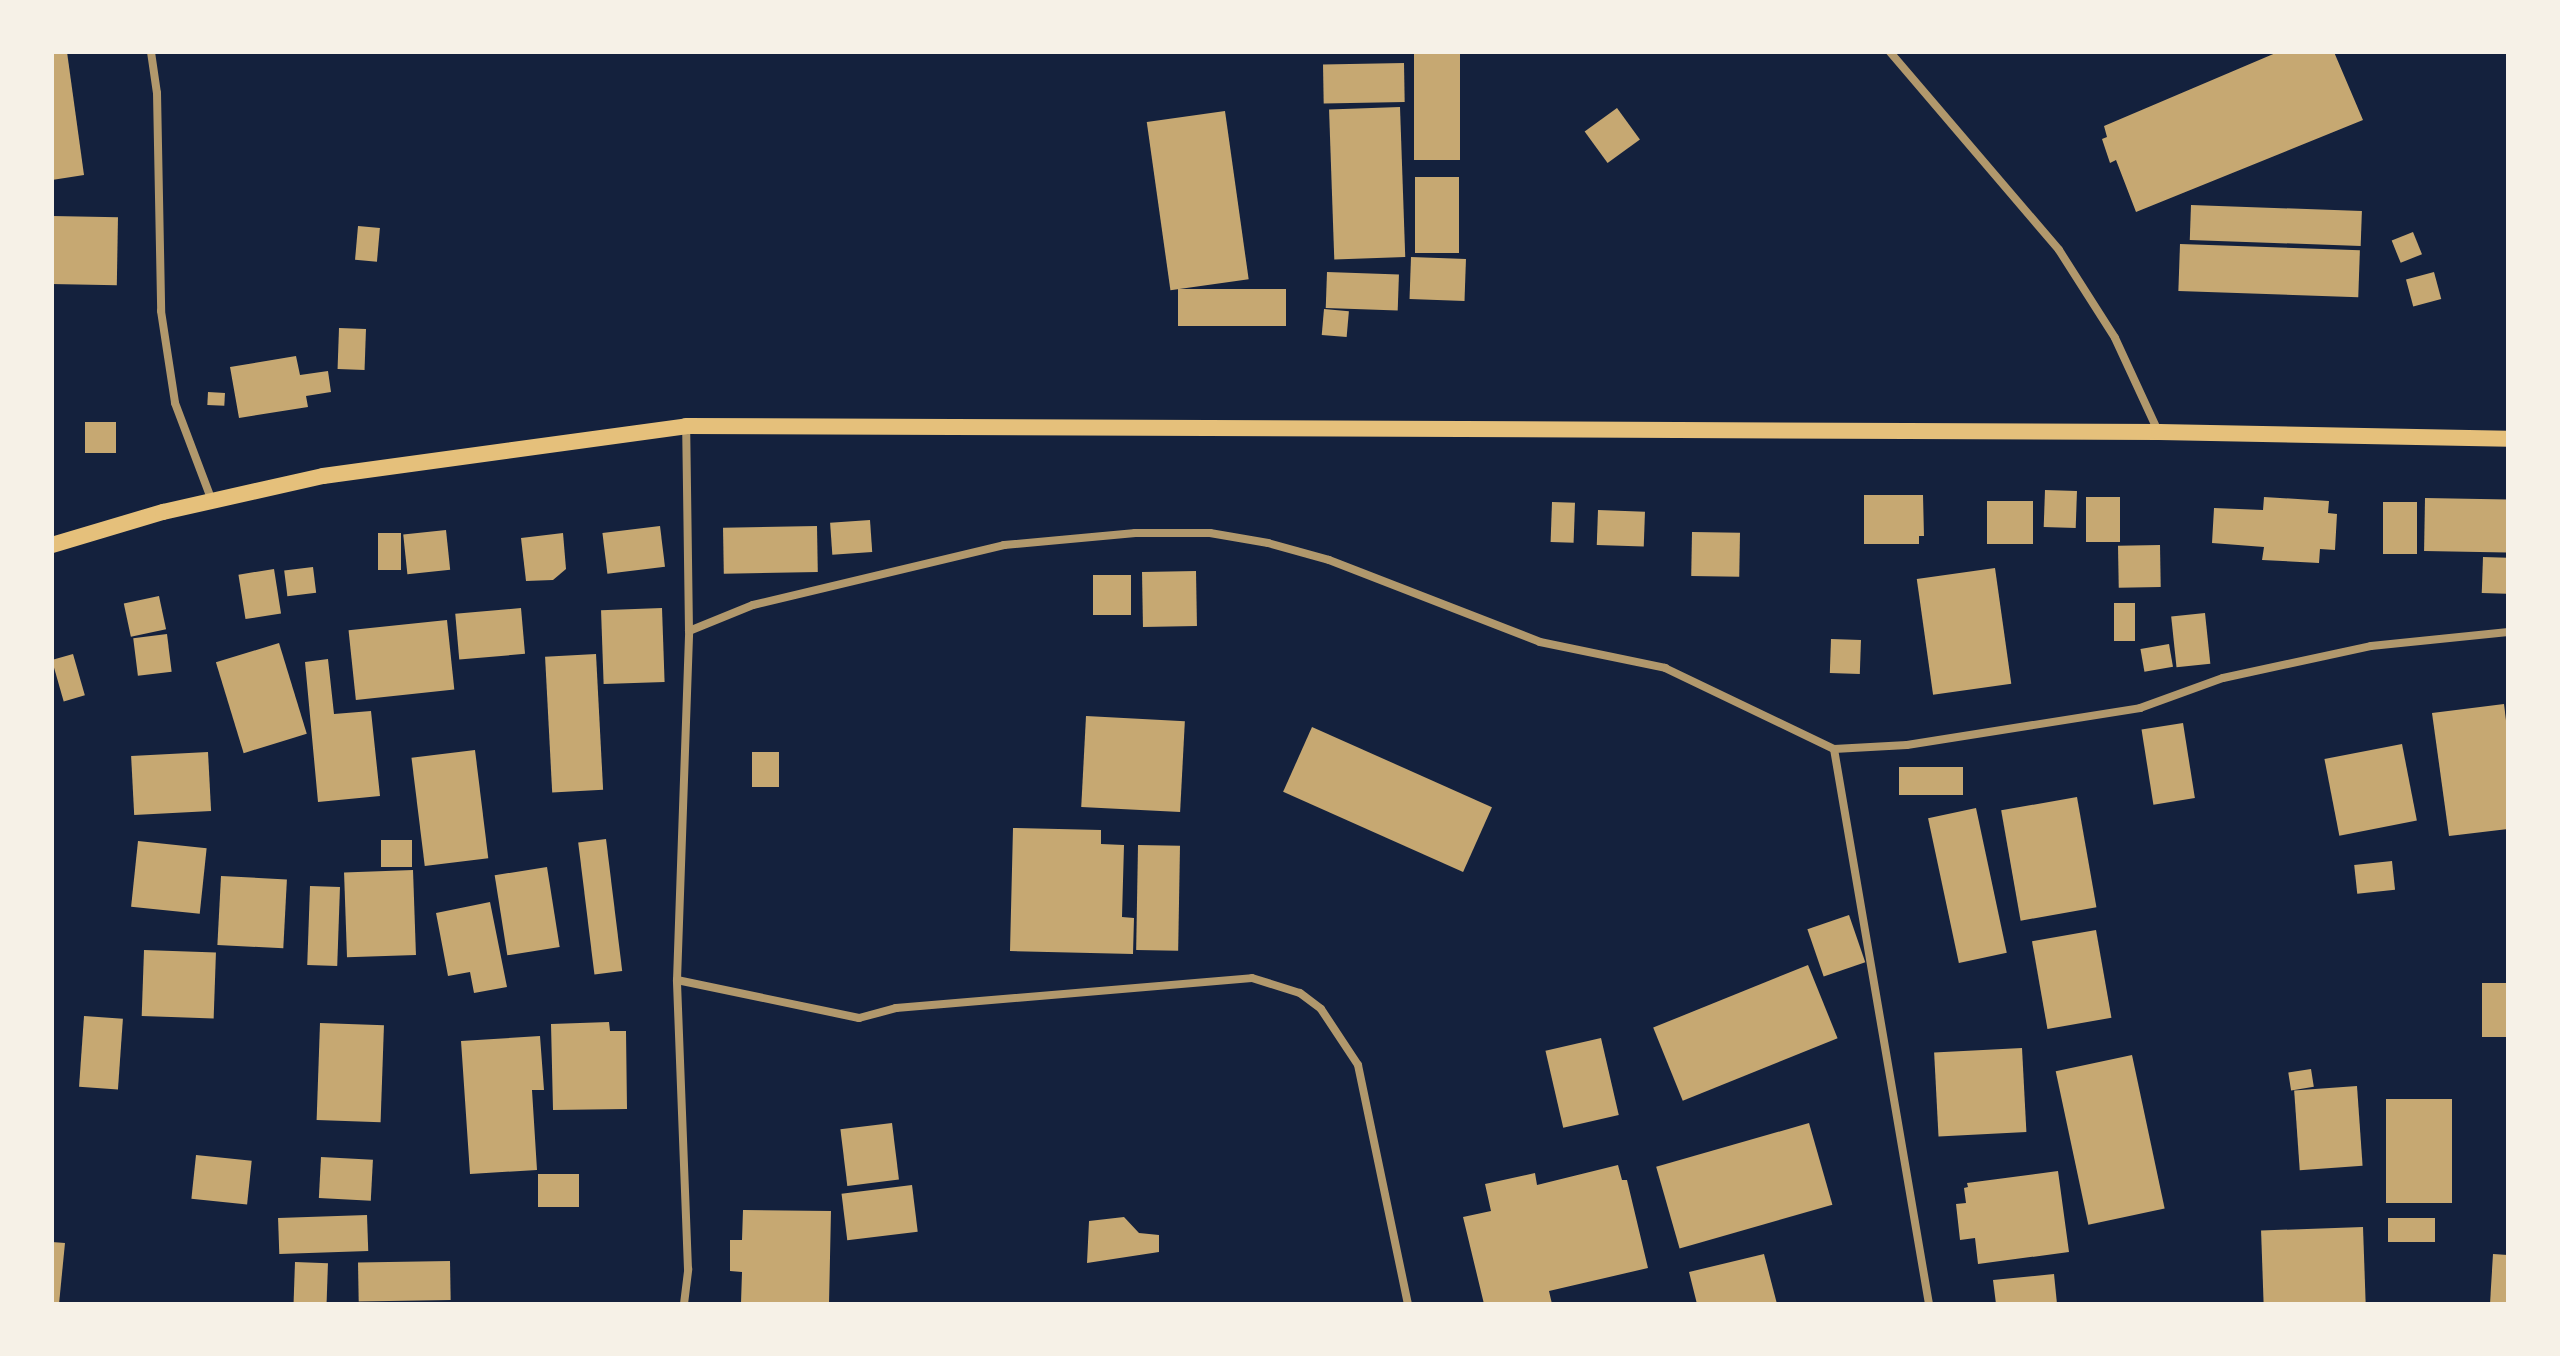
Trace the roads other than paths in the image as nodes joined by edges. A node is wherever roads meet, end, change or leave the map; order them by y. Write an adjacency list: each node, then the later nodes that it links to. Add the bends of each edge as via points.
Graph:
1 (151, 52): 6 (street, via 157,93 161,311 175,403)
2 (1890, 52): 4 (street, via 2059,250 2115,338)
3 (686, 426): 4 (main road); 6 (main road, via 323,476); 8 (street)
4 (2159, 432): 5 (main road)
5 (2508, 439)
6 (212, 501): 7 (main road)
7 (52, 545)
8 (689, 631): 10 (street, via 753,605 1004,545 1135,533 1210,533 1329,560 1540,642 1665,668); 11 (street)
9 (2508, 632): 10 (street, via 2371,646 2223,678 2140,708 1907,745)
10 (1834, 749): 14 (street)
11 (677, 980): 12 (street, via 688,1269); 13 (street, via 859,1018 896,1008 1252,978 1300,993 1321,1009 1358,1065)
12 (684, 1304)
13 (1408, 1304)
14 (1929, 1304)

